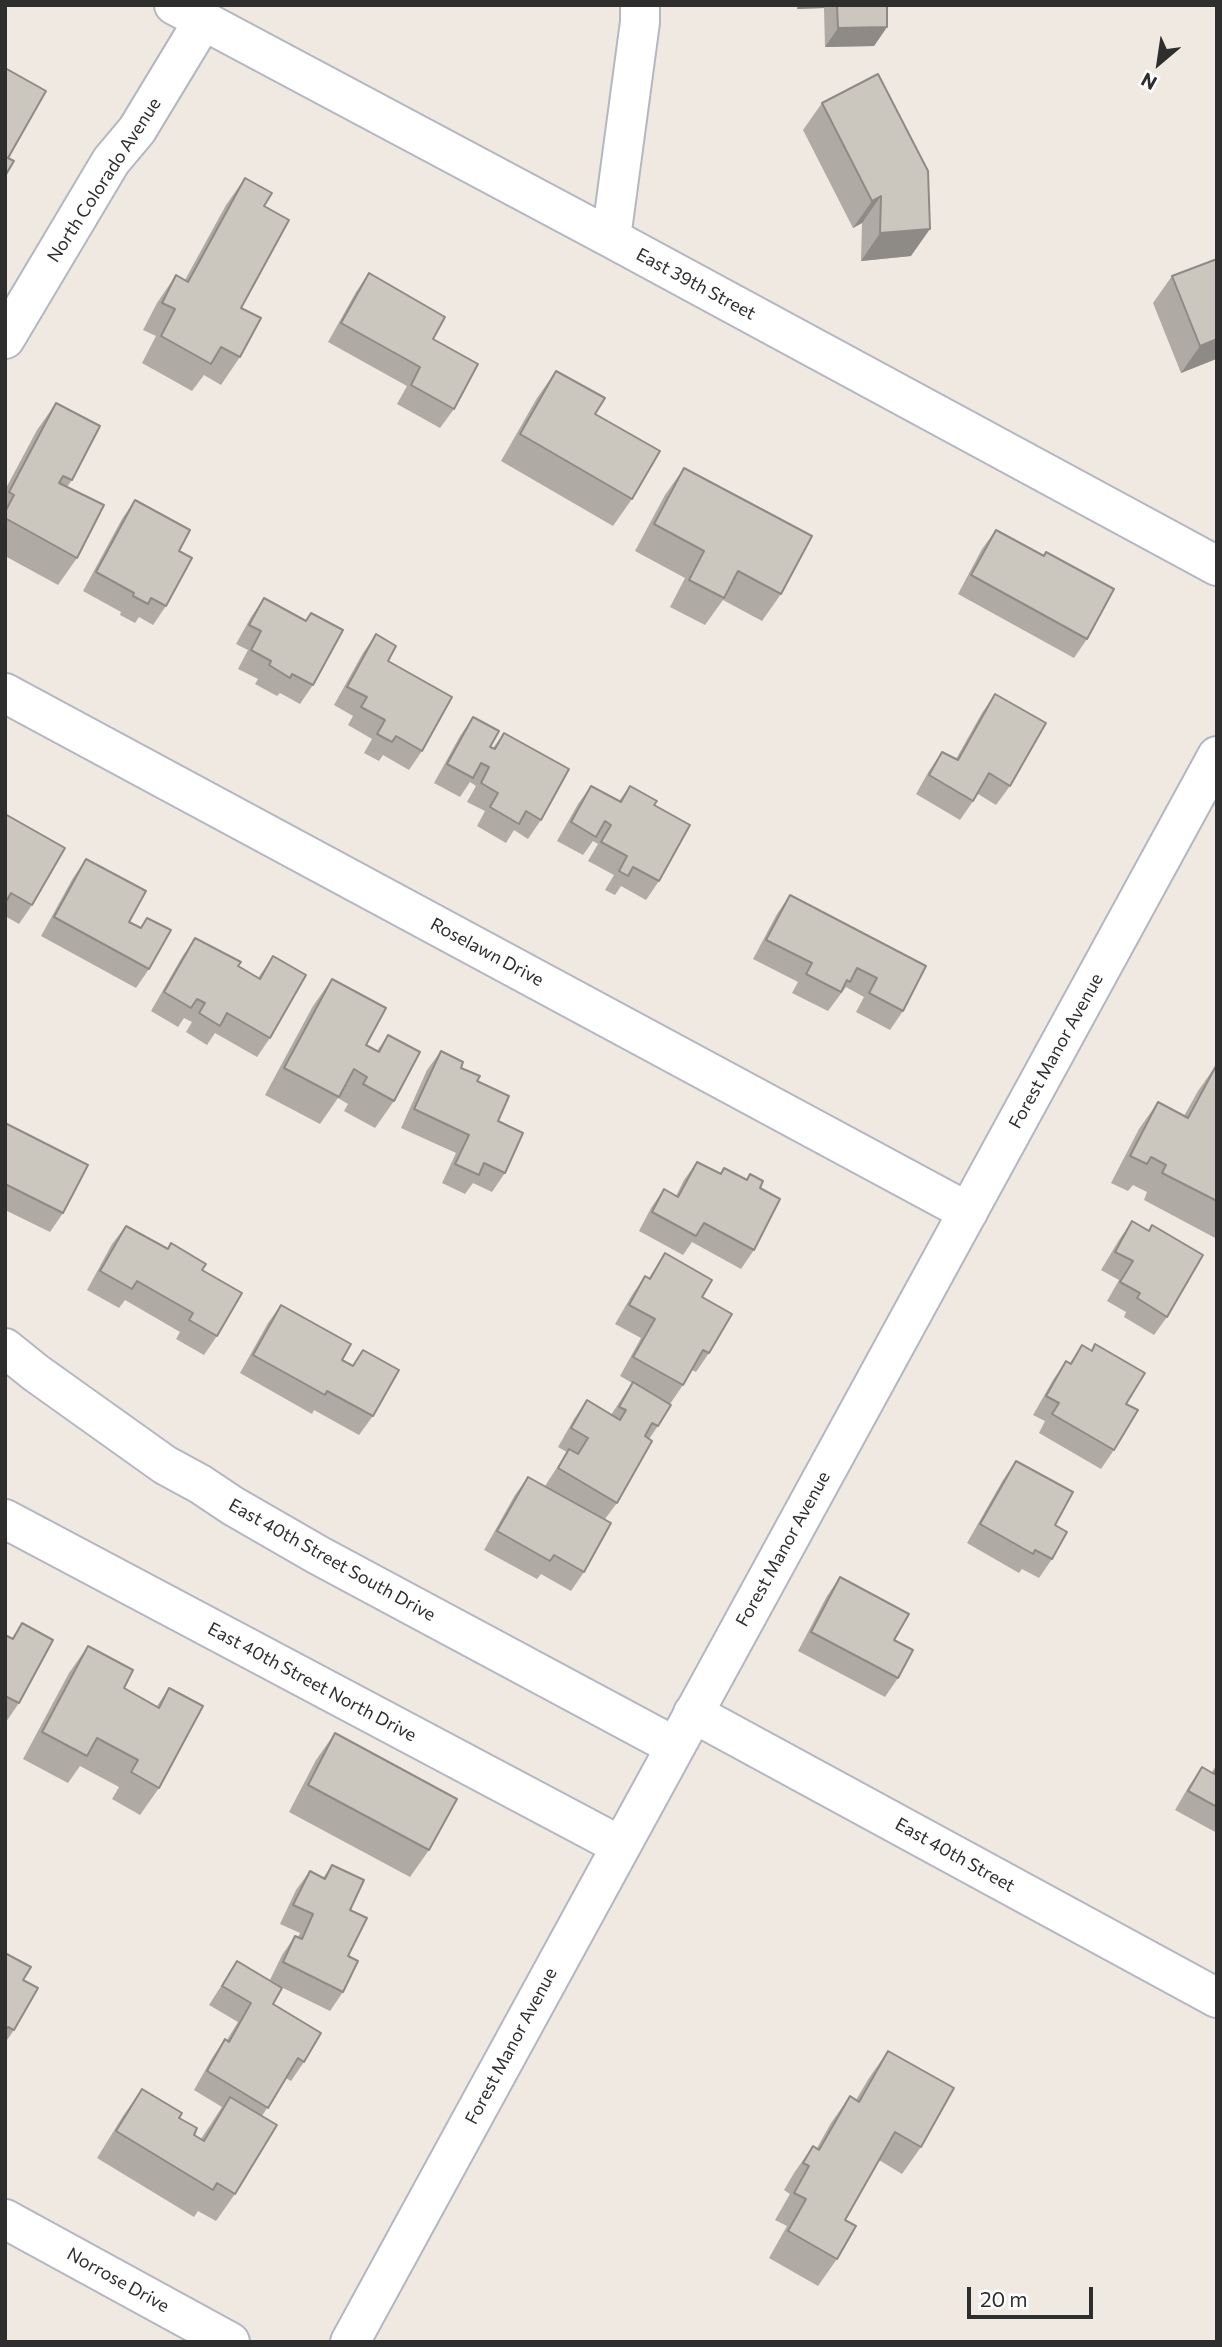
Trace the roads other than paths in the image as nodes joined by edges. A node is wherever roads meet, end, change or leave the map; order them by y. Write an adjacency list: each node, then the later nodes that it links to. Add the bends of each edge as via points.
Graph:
1 (640, 5): 3 (street)
2 (189, 13): 3 (street, East 39th Street); 4 (street, North Colorado Avenue, via 137,130 111,161)
3 (611, 238): 5 (street, East 39th Street)
4 (5, 339)
5 (1217, 566)
6 (5, 693): 8 (street, Roselawn Drive)
7 (1217, 755): 8 (street, Forest Manor Avenue)
8 (968, 1212): 11 (street, Forest Manor Avenue)
9 (5, 1348): 12 (street, East 40th Street South Drive, via 165,1465 233,1506)
10 (5, 1519): 13 (street, East 40th Street North Drive)
11 (693, 1713): 12 (street, Forest Manor Avenue); 14 (street, East 40th Street)
12 (674, 1746): 13 (street, Forest Manor Avenue)
13 (619, 1845): 17 (street, Forest Manor Avenue)
14 (1217, 1998)
15 (5, 2219): 16 (street, Norrose Drive)
16 (230, 2342)
17 (350, 2342)

